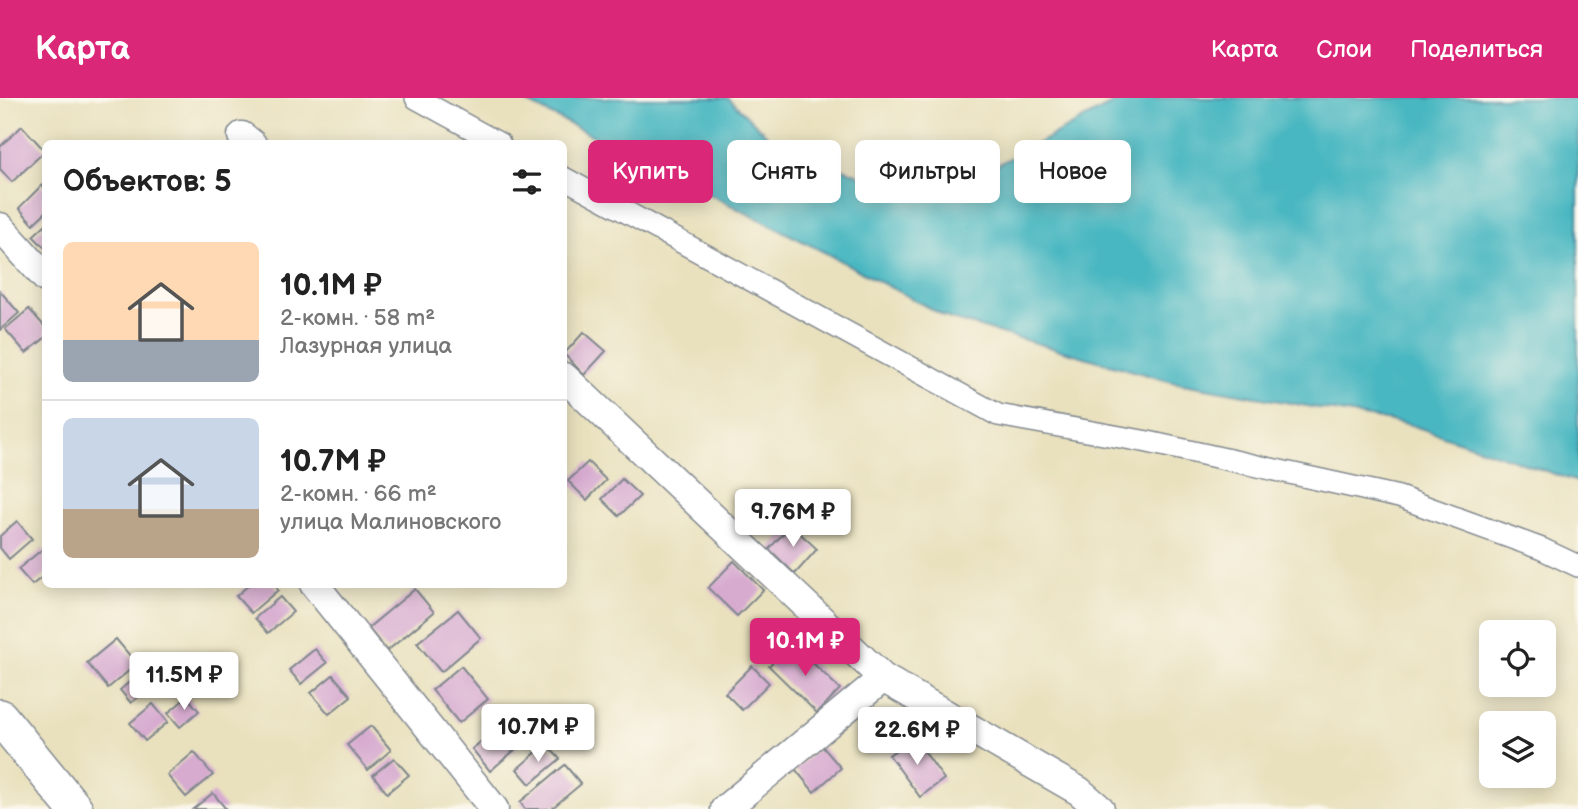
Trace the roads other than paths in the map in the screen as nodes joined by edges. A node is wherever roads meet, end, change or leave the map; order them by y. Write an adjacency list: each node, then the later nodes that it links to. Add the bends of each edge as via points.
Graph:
1 (416, 98): 2 (street)
2 (493, 140)
3 (567, 180): 7 (street, via 998,415 1148,442 1399,498 1542,548)
4 (0, 227): 5 (street)
5 (42, 274)
6 (567, 380): 9 (street)
7 (1578, 566)
8 (317, 588): 12 (street)
9 (883, 678): 13 (street); 14 (street, via 1079,791)
10 (0, 717): 11 (street)
11 (75, 809)
12 (494, 809)
13 (725, 809)
14 (1100, 809)

